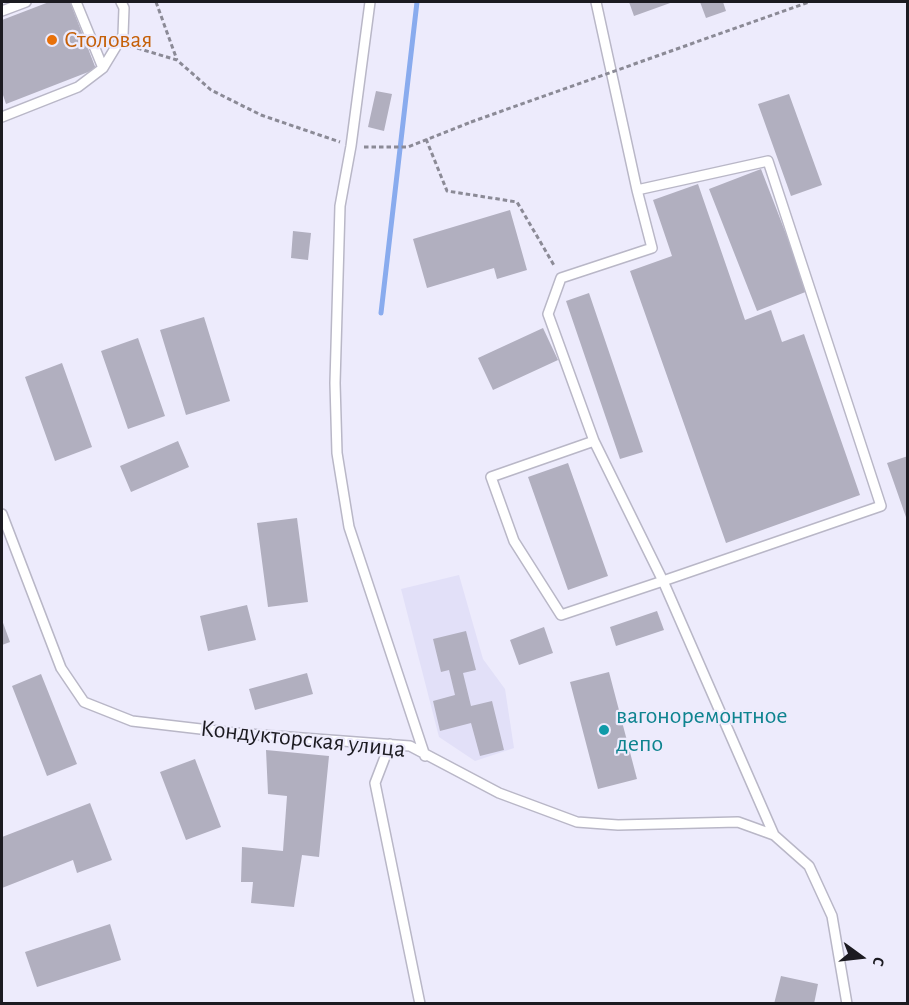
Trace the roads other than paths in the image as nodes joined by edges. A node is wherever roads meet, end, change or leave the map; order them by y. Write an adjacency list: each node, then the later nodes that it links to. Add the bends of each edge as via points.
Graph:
1 (26, 2): 6 (lane)
2 (76, 2): 7 (lane)
3 (121, 2): 7 (lane, via 123,35)
4 (370, 2): 14 (lane, via 340,206 337,453 350,526)
5 (596, 2): 9 (lane)
6 (2, 11)
7 (103, 68): 8 (lane, via 78,87)
8 (2, 117)
9 (637, 190): 10 (lane, via 652,248 561,278 548,315); 12 (lane, via 768,161 881,506)
10 (594, 441): 12 (lane); 12 (lane, via 491,477 514,540 561,615)
11 (2, 514): 13 (lane, Кондукторская улица, via 61,668 84,702 132,721)
12 (663, 581): 15 (lane)
13 (390, 744): 14 (lane, Кондукторская улица, via 410,746); 16 (lane, via 375,783)
14 (424, 756): 15 (lane, Кондукторская улица, via 499,793 577,822 738,822)
15 (774, 835): 17 (lane, Кондукторская улица, via 810,866 832,916)
16 (420, 1004)
17 (847, 1004)

